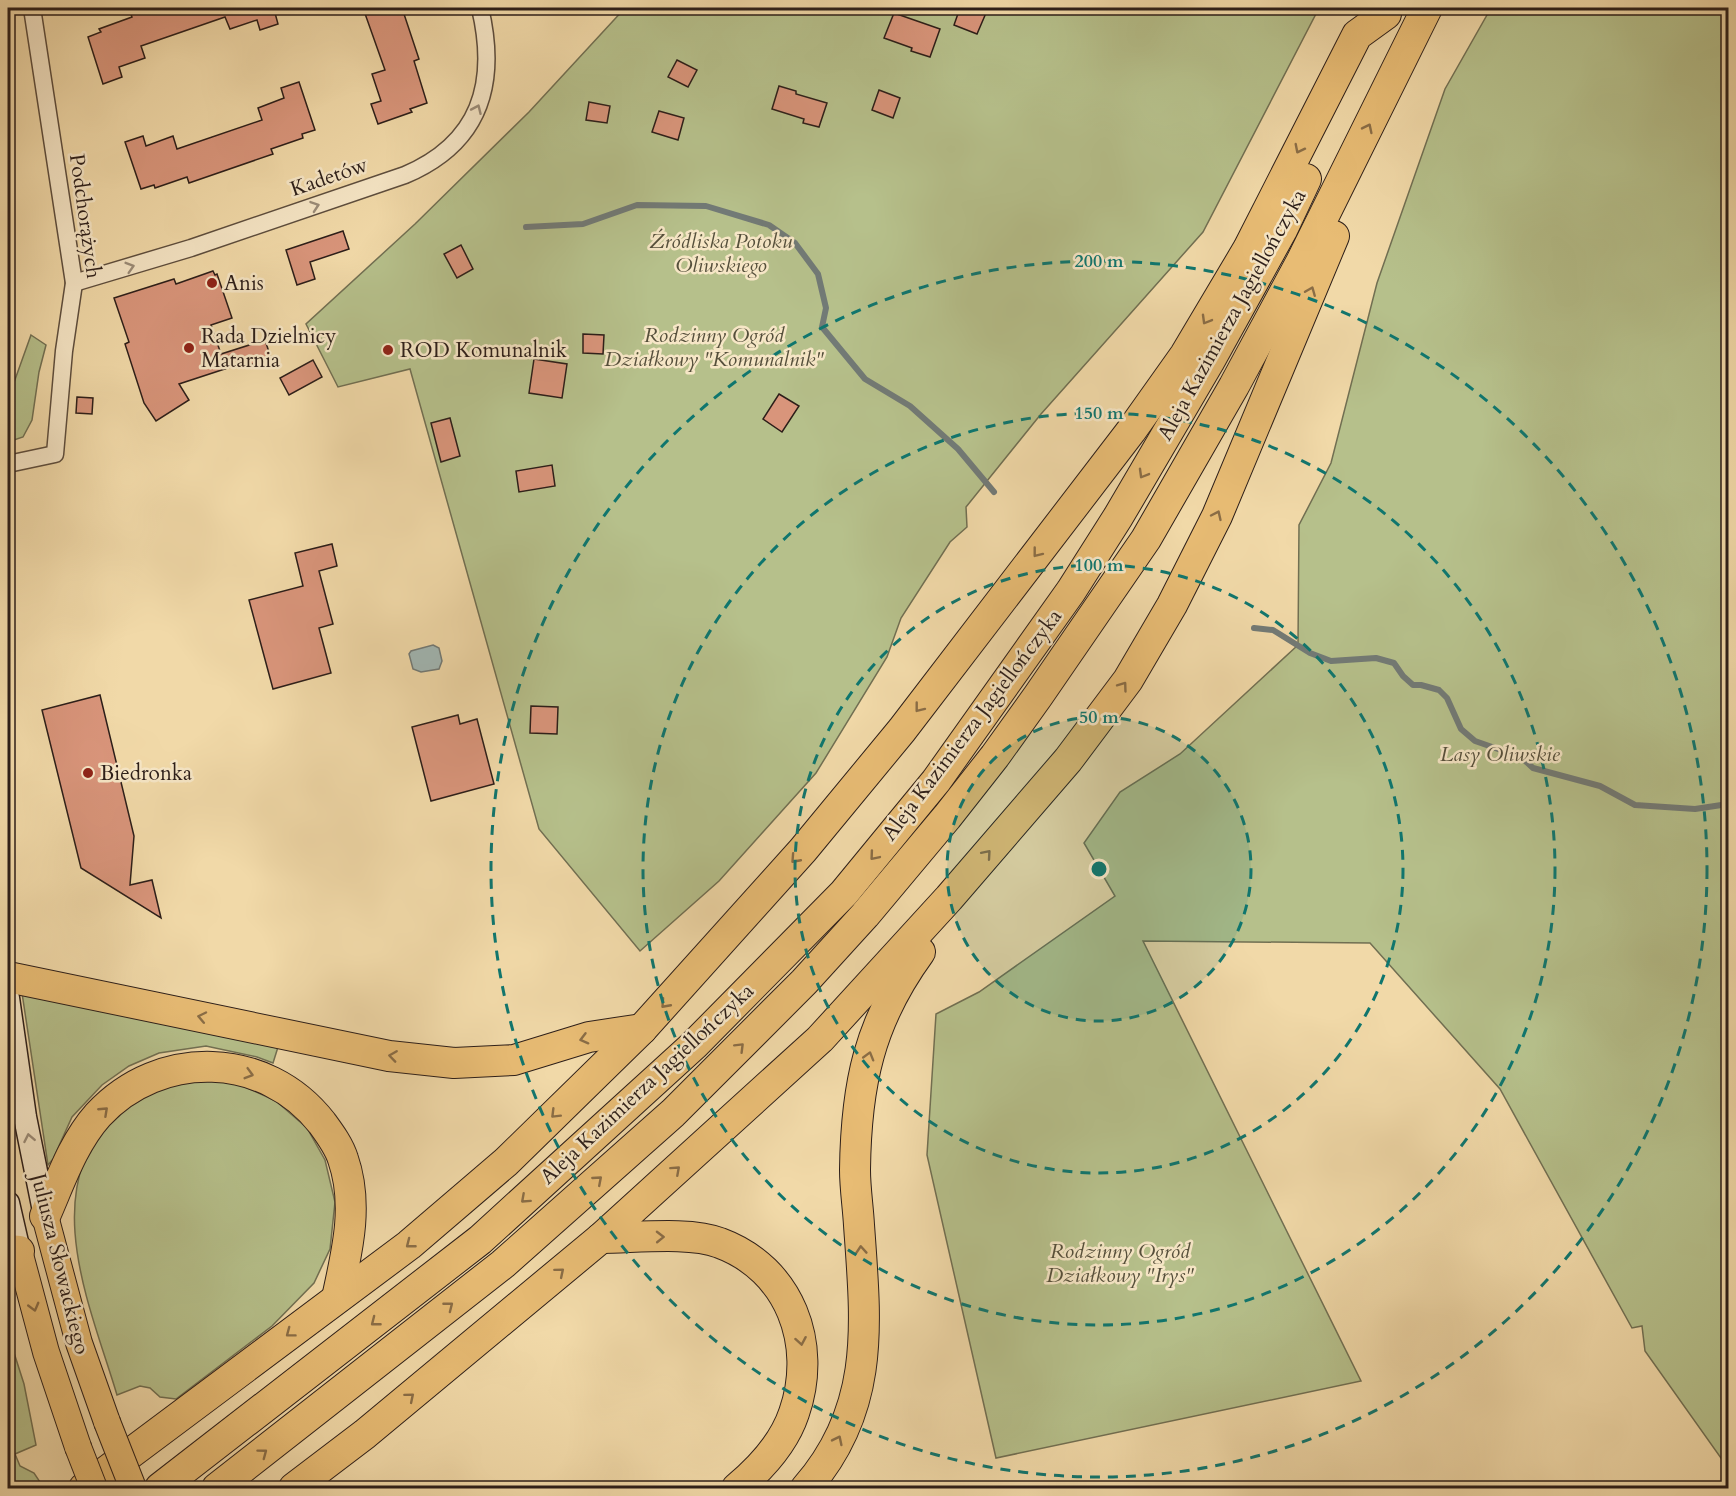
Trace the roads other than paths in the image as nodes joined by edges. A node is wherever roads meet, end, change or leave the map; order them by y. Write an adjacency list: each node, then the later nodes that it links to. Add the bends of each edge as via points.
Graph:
1 (32, 8): 6 (street, Podchorążych)
2 (480, 8): 6 (street, Kadetów, one-way to 2, via 191,248 426,166 460,137 480,105 486,56)
3 (1427, 8): 5 (highway, Aleja Kazimierza Jagiellończyka, one-way to 3)
4 (1388, 11): 11 (highway, one-way to 11, via 1357,34 1248,249 1185,355 1131,431 902,730 803,850); 20 (highway, Aleja Kazimierza Jagiellończyka, one-way to 20, via 1282,230 1118,517 1071,591 936,782 844,893 694,1045 480,1240)
5 (1342, 180): 8 (highway, one-way to 5, via 1068,760 1128,680 1172,605 1217,516 1347,205); 21 (highway, Aleja Kazimierza Jagiellończyka, one-way to 5, via 493,1271 673,1113 865,915 995,756 1146,539 1234,386)
6 (74, 284): 7 (street, Podchorążych, via 55,454)
7 (8, 464)
8 (949, 898): 14 (highway, one-way to 8, via 820,1039); 24 (highway, one-way to 8, via 837,1444 850,1415 864,1349 865,1308 855,1172 864,1073 882,1013 903,975 948,912)
9 (8, 977): 11 (highway, one-way to 9, via 588,1037 514,1060 454,1063 389,1056)
10 (8, 998): 13 (main road, Juliusza Słowackiego, one-way to 10, via 25,1117)
11 (642, 1029): 16 (highway, one-way to 16, via 506,1162 409,1245)
12 (8, 1203): 15 (main road, Juliusza Słowackiego)
13 (45, 1216): 16 (highway, one-way to 16, via 84,1134 126,1090 150,1077 195,1066 254,1074 283,1087 311,1109 343,1158 351,1198 349,1243); 19 (main road, Juliusza Słowackiego, bridge, via 79,1343)
14 (601, 1238): 22 (highway, one-way to 14); 23 (highway, one-way to 23, via 691,1237 718,1242 756,1262 774,1279 788,1301 804,1359 794,1414 778,1445)
15 (13, 1250): 18 (main road, Juliusza Słowackiego, one-way to 18, bridge)
16 (337, 1298): 17 (highway, one-way to 17)
17 (84, 1488)
18 (94, 1488)
19 (133, 1488)
20 (160, 1488)
21 (217, 1488)
22 (294, 1488)
23 (737, 1488)
24 (806, 1488)

